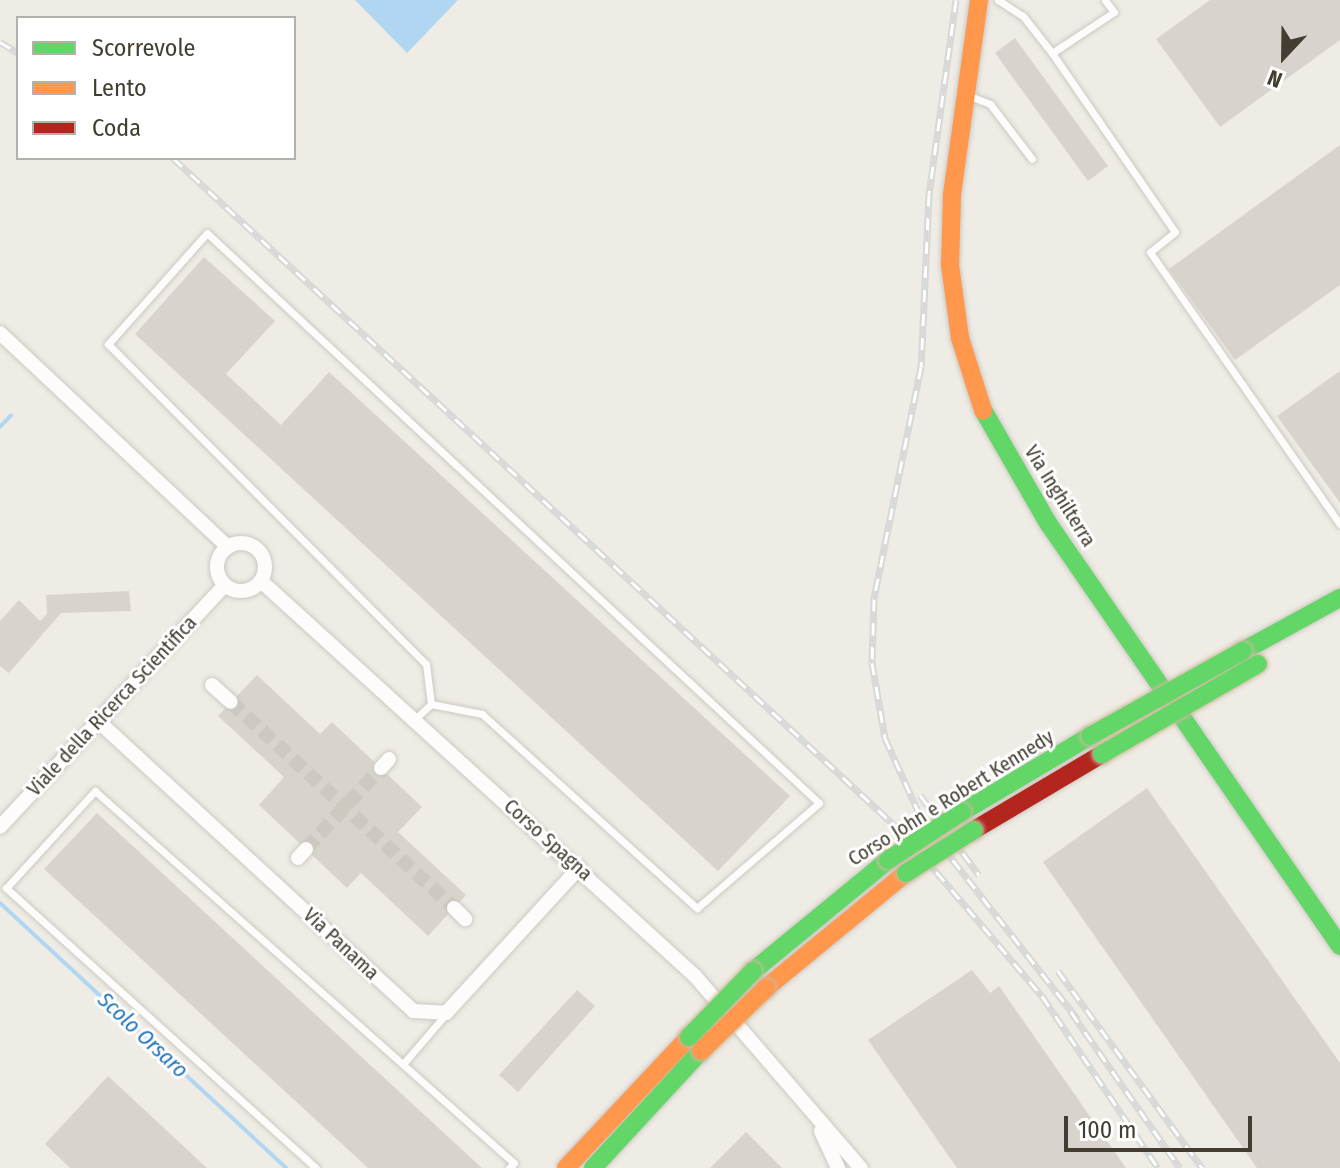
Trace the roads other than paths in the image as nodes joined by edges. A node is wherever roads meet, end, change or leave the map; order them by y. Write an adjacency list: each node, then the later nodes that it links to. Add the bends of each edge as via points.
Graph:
1 (979, 0): 5 (main road, Via Inghilterra)
2 (998, 0): 4 (lane, via 1023,16)
3 (1105, 0): 4 (lane, via 1114,12)
4 (1052, 53): 8 (lane, via 1175,232 1150,252)
5 (966, 95): 6 (lane, via 990,104); 23 (main road, Via Inghilterra, via 950,265 960,338 984,412 1048,523)
6 (1032, 159)
7 (0, 333): 9 (street)
8 (1340, 524)
9 (228, 547): 10 (street, via 257,549 264,560); 11 (street, via 216,567)
10 (261, 581): 11 (street, via 241,592); 17 (street, Corso Spagna)
11 (225, 585): 18 (street, Viale della Ricerca Scientifica)
12 (1340, 598): 25 (main road, Corso John e Robert Kennedy, bridge, via 1090,736 888,860 753,971)
13 (1340, 617): 25 (main road, Corso John e Robert Kennedy, bridge, via 906,873)
14 (212, 685): 15 (street)
15 (231, 702)
16 (431, 704): 16 (lane, via 482,714 697,908 819,803 207,233 108,344 426,664); 17 (lane)
17 (415, 719): 20 (street, Corso Spagna)
18 (98, 721): 19 (street, Viale della Ricerca Scientifica); 24 (street, Via Panama, via 413,1011)
19 (0, 827)
20 (579, 868): 24 (street); 27 (street, Corso Spagna, via 695,976)
21 (454, 908): 22 (street)
22 (465, 919)
23 (1340, 946)
24 (446, 1013): 26 (lane)
25 (695, 1044): 30 (main road, Corso John e Robert Kennedy); 31 (main road, Corso John e Robert Kennedy)
26 (403, 1064): 28 (lane, via 95,791 6,888); 29 (lane, via 514,1163)
27 (816, 1119): 32 (street, Corso Spagna); 33 (street, Corso Spagna)
28 (316, 1168)
29 (509, 1168)
30 (566, 1168)
31 (593, 1168)
32 (838, 1168)
33 (861, 1168)

